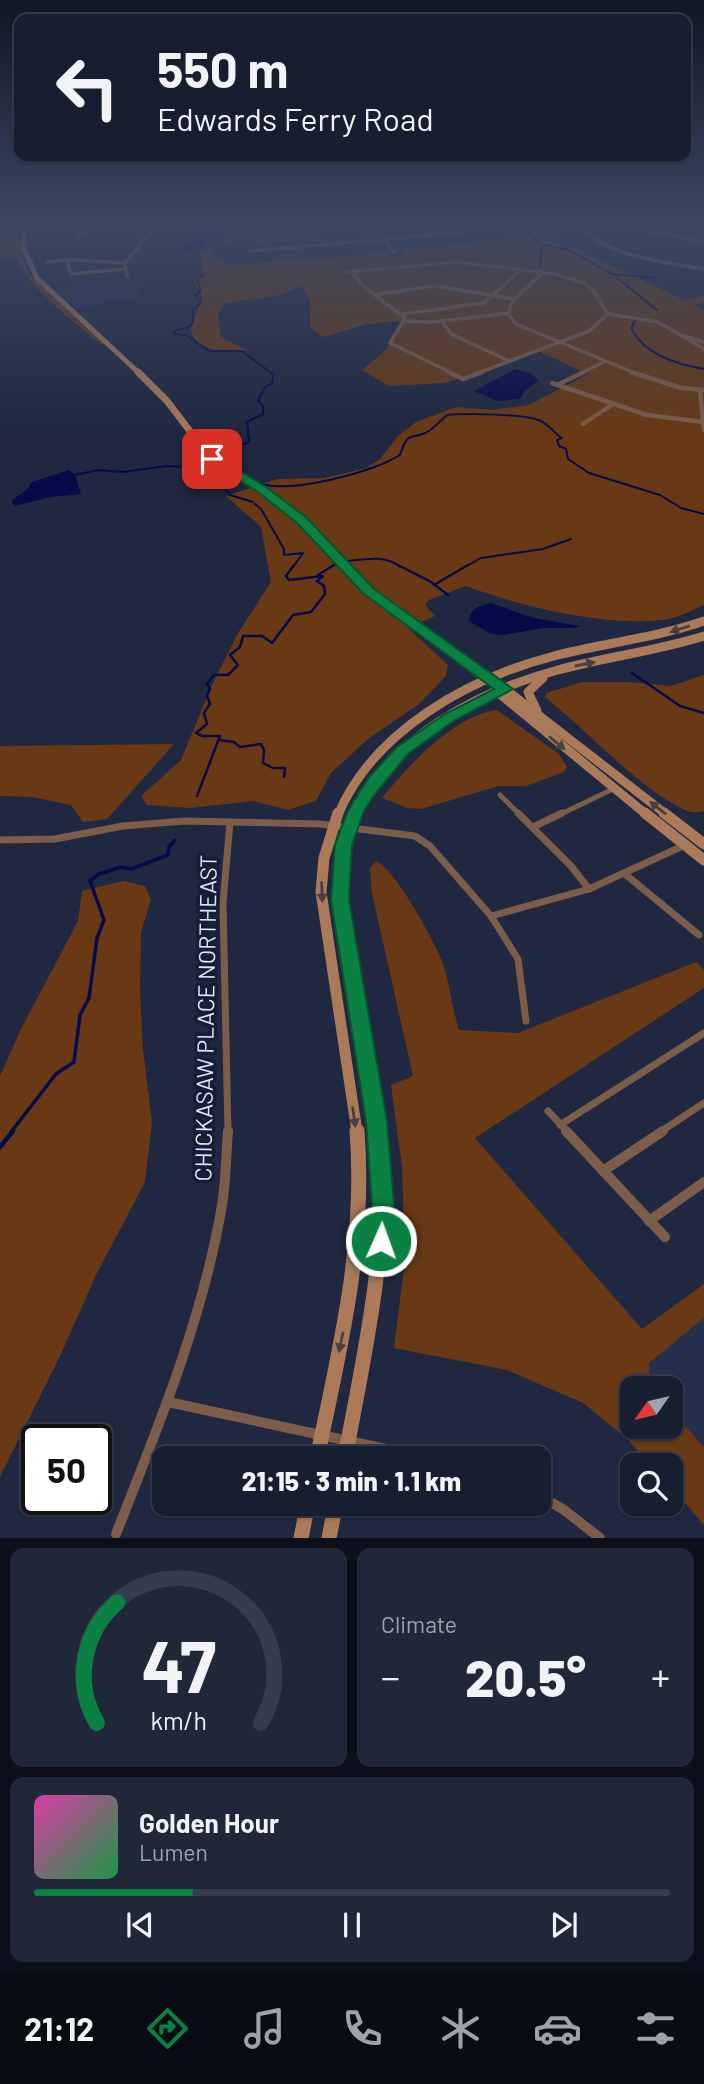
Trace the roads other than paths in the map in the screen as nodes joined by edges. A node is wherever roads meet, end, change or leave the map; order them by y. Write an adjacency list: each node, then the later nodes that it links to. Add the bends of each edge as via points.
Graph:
1 (53, 293): 30 (main road, via 167,401 210,457 287,508 369,592)
2 (371, 293): 8 (street)
3 (389, 293): 8 (street)
4 (475, 293): 9 (street)
5 (498, 293): 9 (street)
6 (521, 293): 10 (street)
7 (594, 293): 13 (street)
8 (374, 295): 12 (street)
9 (495, 296): 10 (street); 12 (street, via 478,304)
10 (515, 299): 11 (street)
11 (509, 313): 15 (street); 18 (street, via 516,324)
12 (402, 314): 14 (street)
13 (608, 314): 16 (street, via 658,322); 18 (street, via 589,331)
14 (404, 321): 15 (street); 20 (street, via 390,343 463,379)
15 (443, 323): 20 (street, via 451,334)
16 (679, 334): 17 (street); 19 (street)
17 (704, 342)
18 (560, 343): 20 (street); 21 (street)
19 (704, 349)
20 (510, 361)
21 (604, 362): 22 (street, via 662,384); 23 (street, via 554,384)
22 (702, 390): 24 (street)
23 (613, 404): 24 (street, via 660,418); 25 (street)
24 (703, 422): 26 (street)
25 (583, 424)
26 (704, 430)
27 (704, 621): 30 (main road, one-way to 30, via 549,658)
28 (704, 636): 29 (main road, one-way to 28)
29 (554, 671): 31 (main road); 32 (main road, via 528,692)
30 (489, 681): 31 (main road); 36 (main road, via 419,720 383,749 352,787)
31 (501, 691): 32 (main road); 33 (main road, one-way to 33); 37 (main road, via 434,727 402,751 376,779)
32 (547, 722): 40 (main road, one-way to 32)
33 (613, 789): 38 (street); 41 (main road)
34 (500, 795): 38 (street)
35 (230, 821): 36 (street); 39 (street, via 145,823 55,839); 56 (street, CHICKASAW PLACE NORTHEAST, via 222,930 226,1165 215,1242)
36 (332, 825): 37 (street); 57 (main road, one-way to 57, via 322,897 359,1154 360,1208 354,1276)
37 (350, 826): 45 (street, via 423,840); 58 (main road, via 341,862 340,900 377,1121 383,1204 377,1284)
38 (533, 827): 44 (street)
39 (0, 840)
40 (701, 842): 41 (street)
41 (685, 845): 42 (main road); 43 (street)
42 (704, 860)
43 (625, 874): 44 (street); 46 (street)
44 (590, 889): 45 (street)
45 (491, 916): 47 (street, via 518,959)
46 (699, 935)
47 (526, 1021)
48 (704, 1033): 51 (street)
49 (704, 1103): 52 (street)
50 (548, 1111): 51 (street)
51 (560, 1125): 52 (street)
52 (603, 1171): 54 (street)
53 (704, 1182): 54 (street)
54 (649, 1221): 55 (street)
55 (665, 1237)
56 (168, 1402): 57 (street); 65 (street, CHICKASAW PLACE NORTHEAST)
57 (322, 1434): 58 (street); 59 (main road)
58 (348, 1440): 60 (main road); 61 (street)
59 (320, 1446)
60 (347, 1446)
61 (375, 1446)
62 (551, 1502): 68 (street)
63 (305, 1516): 66 (main road)
64 (333, 1516): 67 (main road)
65 (116, 1534)
66 (301, 1538)
67 (329, 1538)
68 (600, 1538)

